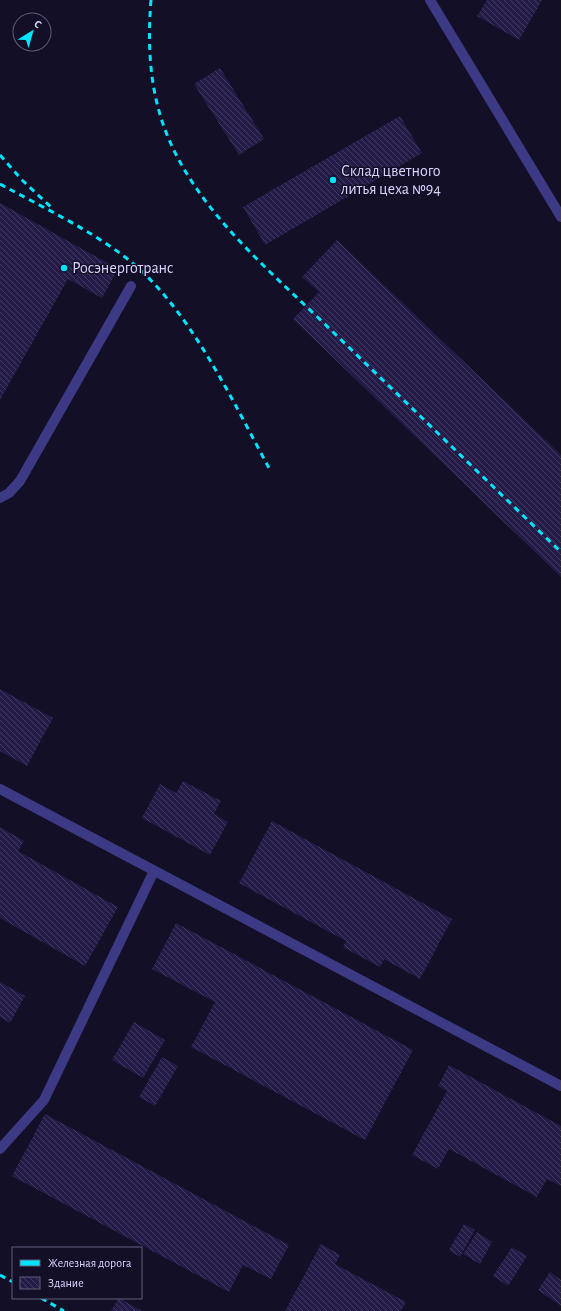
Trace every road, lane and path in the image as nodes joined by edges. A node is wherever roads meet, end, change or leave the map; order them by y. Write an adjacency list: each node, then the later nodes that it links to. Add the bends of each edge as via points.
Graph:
1 (430, 0): 2 (lane)
2 (561, 216)
3 (131, 286): 4 (lane, via 20,481 9,493)
4 (0, 498)
5 (0, 789): 6 (lane)
6 (154, 871): 7 (lane); 8 (lane, via 44,1100)
7 (561, 1086)
8 (0, 1149)

